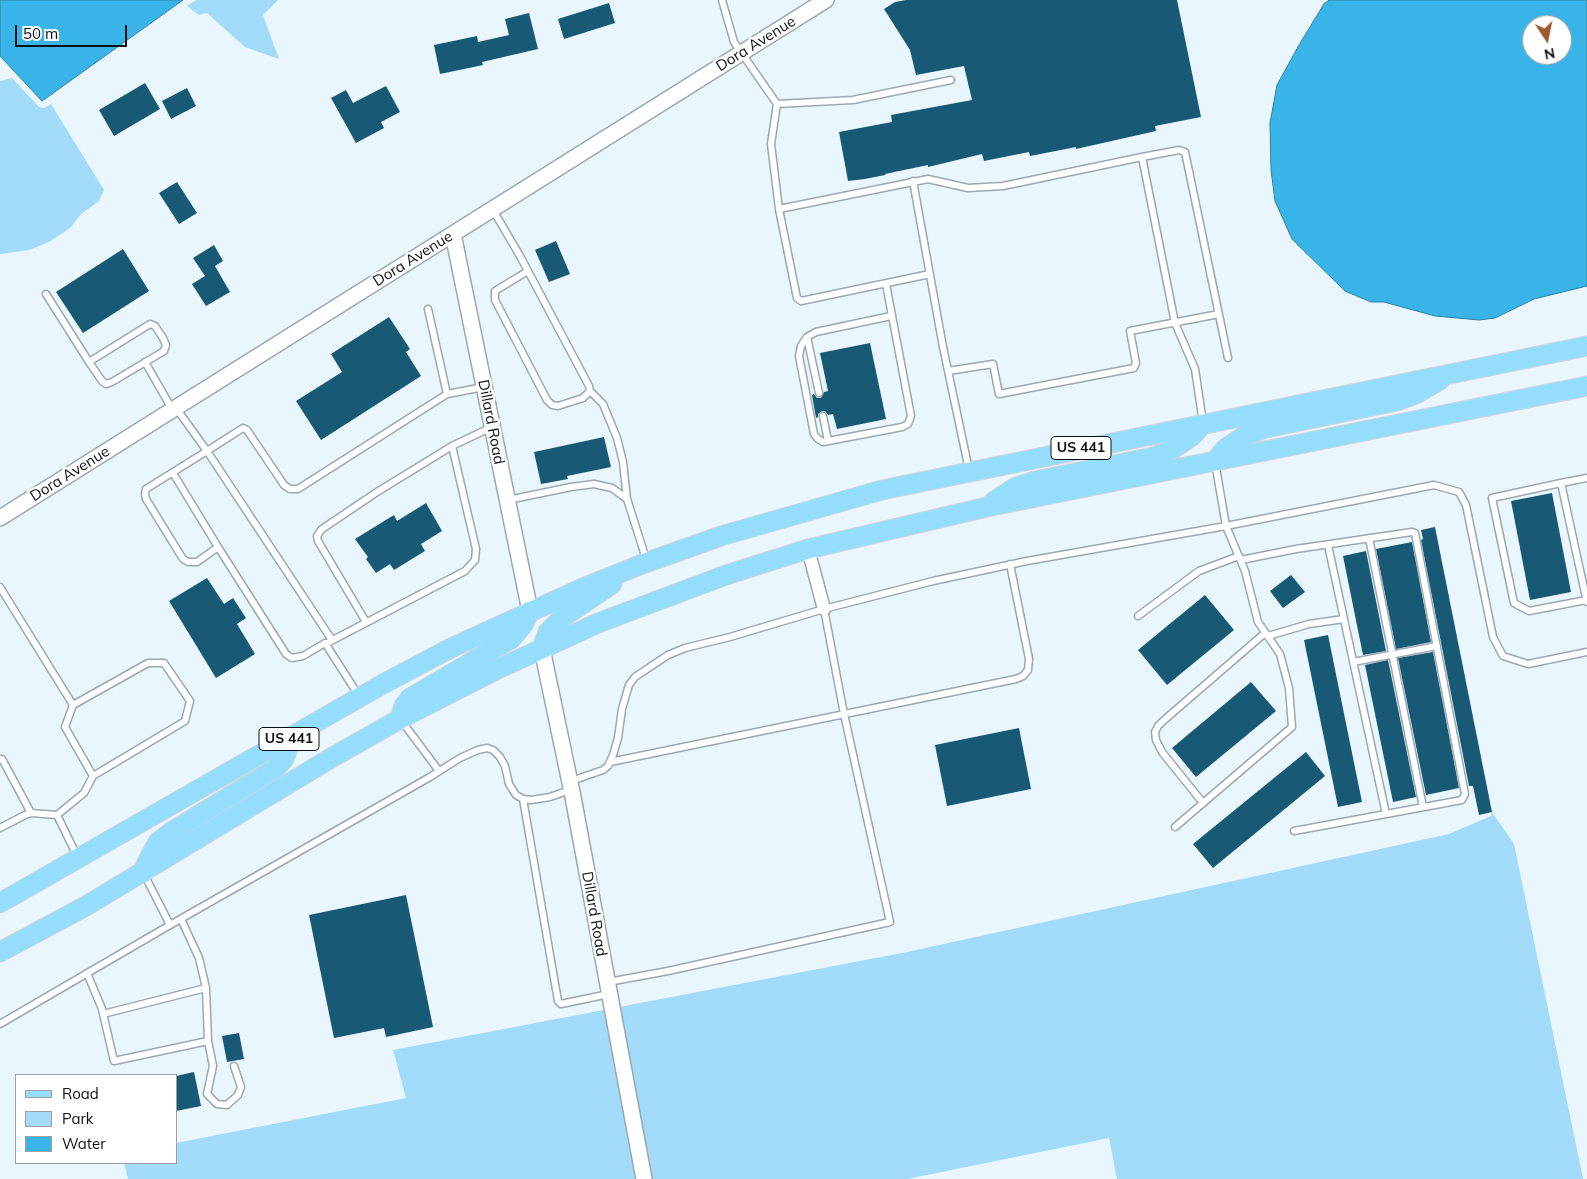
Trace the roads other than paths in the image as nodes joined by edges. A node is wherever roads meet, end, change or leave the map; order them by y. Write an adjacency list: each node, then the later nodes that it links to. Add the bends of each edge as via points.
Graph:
1 (722, 0): 3 (lane, via 734,42)
2 (826, 0): 3 (street, Dora Avenue)
3 (742, 53): 5 (lane); 8 (street, Dora Avenue)
4 (950, 80): 5 (lane, via 853,100)
5 (777, 104): 9 (lane, via 771,144)
6 (1142, 157): 7 (lane, via 1003,186 968,188 928,178); 16 (lane, via 1179,150 1185,152); 18 (lane)
7 (914, 181): 9 (lane); 12 (lane)
8 (493, 208): 10 (street, Dora Avenue); 11 (lane)
9 (779, 209): 13 (lane, via 797,298 801,301)
10 (453, 234): 27 (street, Dillard Road); 31 (street, Dora Avenue)
11 (528, 271): 28 (lane); 28 (lane, via 495,291 495,300 552,405 583,398)
12 (930, 274): 13 (lane); 24 (lane)
13 (886, 284): 17 (lane)
14 (46, 294): 22 (lane)
15 (428, 309): 30 (lane)
16 (1219, 314): 18 (lane); 21 (lane)
17 (891, 316): 19 (lane, via 816,332); 35 (lane, via 911,416 908,424 902,428)
18 (1175, 323): 24 (lane, via 1130,331 1136,363 1134,368 999,394 993,364); 33 (lane, via 1195,369)
19 (807, 337): 29 (lane); 35 (lane, via 799,356 814,434 823,442)
20 (1587, 346): 25 (main road, US 441)
21 (1228, 358)
22 (89, 362): 23 (lane, via 106,384); 23 (lane, via 150,324 155,326 166,345 164,351)
23 (145, 362): 31 (lane)
24 (948, 371): 39 (lane)
25 (1446, 374): 33 (main road, US 441); 38 (main road, via 1433,385 1397,401 1266,428 1244,436 1225,449)
26 (1587, 386): 38 (main road, US 441)
27 (484, 387): 30 (lane); 34 (street, Dillard Road)
28 (590, 391): 43 (lane, via 603,404 617,438)
29 (819, 393)
30 (447, 394): 37 (lane, via 298,489 290,489 284,484 247,430 242,428)
31 (174, 409): 37 (lane); 46 (street, Dora Avenue)
32 (823, 416): 35 (lane)
33 (1203, 424): 39 (main road, US 441); 45 (main road, via 1192,436 1153,457 1035,480 1016,487)
34 (492, 427): 36 (lane); 44 (street, Dillard Road)
35 (828, 441)
36 (452, 446): 62 (lane, via 476,549 475,560 465,571); 62 (lane, via 377,492 317,536)
37 (207, 452): 40 (lane); 64 (lane)
38 (1215, 461): 45 (main road, US 441); 47 (lane)
39 (969, 471): 53 (main road, US 441, via 800,512)
40 (173, 473): 50 (lane); 50 (lane, via 146,489 146,499 183,559 197,562)
41 (1587, 478): 42 (lane)
42 (1561, 484): 56 (lane); 57 (lane, via 1492,498 1514,603 1528,611)
43 (626, 499): 44 (lane, via 612,488 594,484); 53 (lane)
44 (507, 500): 59 (street, Dillard Road)
45 (987, 507): 51 (main road, US 441)
46 (0, 518)
47 (1226, 526): 52 (lane); 54 (lane); 67 (lane, via 1434,485 1459,492 1466,505 1493,637 1503,656 1528,664)
48 (1369, 538): 49 (lane); 65 (lane, via 1415,534); 68 (lane)
49 (1328, 544): 52 (lane); 61 (lane)
50 (218, 547): 64 (lane, via 286,654 292,658 303,656)
51 (808, 549): 58 (street); 66 (main road, US 441, via 658,600)
52 (1240, 558): 60 (lane, via 1199,571); 63 (lane, via 1258,622)
53 (646, 563): 59 (main road, US 441); 66 (main road, via 563,617 548,632)
54 (1010, 564): 58 (lane); 72 (lane, via 1029,659 1028,670 1023,676)
55 (0, 587): 71 (lane)
56 (1586, 588): 57 (lane)
57 (1587, 601)
58 (824, 609): 72 (lane); 76 (lane, via 685,648 644,670 629,685)
59 (530, 611): 70 (main road, US 441, via 451,648); 73 (main road, via 511,639 410,698)
60 (1138, 616)
61 (1344, 618): 63 (lane); 69 (lane)
62 (366, 622): 64 (lane)
63 (1267, 635): 81 (lane, via 1280,654 1289,688 1292,727); 81 (lane, via 1158,726 1156,740 1162,752)
64 (328, 642): 70 (lane)
65 (1437, 646): 68 (lane); 82 (lane, via 1465,794 1462,800)
66 (542, 649): 73 (main road, US 441); 79 (street, Dillard Road)
67 (1587, 652)
68 (1392, 655): 69 (lane); 82 (lane)
69 (1353, 662): 84 (lane)
70 (360, 698): 74 (main road, US 441)
71 (73, 705): 78 (lane, via 65,727); 78 (lane, via 148,662 164,663 190,701 185,721)
72 (844, 714): 76 (lane); 97 (lane, via 890,922 668,971)
73 (400, 719): 77 (lane); 90 (main road, US 441)
74 (292, 737): 89 (main road, US 441); 90 (main road, via 284,759 276,768 158,842)
75 (0, 759): 83 (lane)
76 (610, 762): 79 (lane, via 603,770)
77 (439, 771): 80 (lane, via 460,758 488,748 500,757 509,784); 92 (lane)
78 (93, 776): 85 (lane, via 84,793)
79 (570, 785): 80 (lane, via 550,797); 97 (street, Dillard Road)
80 (523, 799): 97 (lane, via 558,1001 561,1004)
81 (1203, 803): 86 (lane)
82 (1423, 807): 84 (lane)
83 (32, 813): 85 (lane); 87 (lane)
84 (1386, 814): 88 (lane)
85 (57, 815): 89 (lane)
86 (1175, 827)
87 (0, 828)
88 (1294, 831)
89 (79, 859): 91 (main road, US 441)
90 (144, 873): 93 (lane); 94 (main road, US 441)
91 (0, 903)
92 (181, 919): 93 (lane); 96 (lane, via 199,958)
93 (170, 925): 95 (lane)
94 (0, 952)
95 (87, 973): 98 (lane); 99 (lane)
96 (206, 988): 98 (lane); 100 (lane)
97 (608, 988): 102 (street, Dillard Road)
98 (103, 1014): 100 (lane, via 114,1061)
99 (0, 1024)
100 (208, 1041): 101 (lane, via 213,1066 207,1094 217,1104 226,1104 238,1095 241,1087)
101 (234, 1066)
102 (644, 1179)

